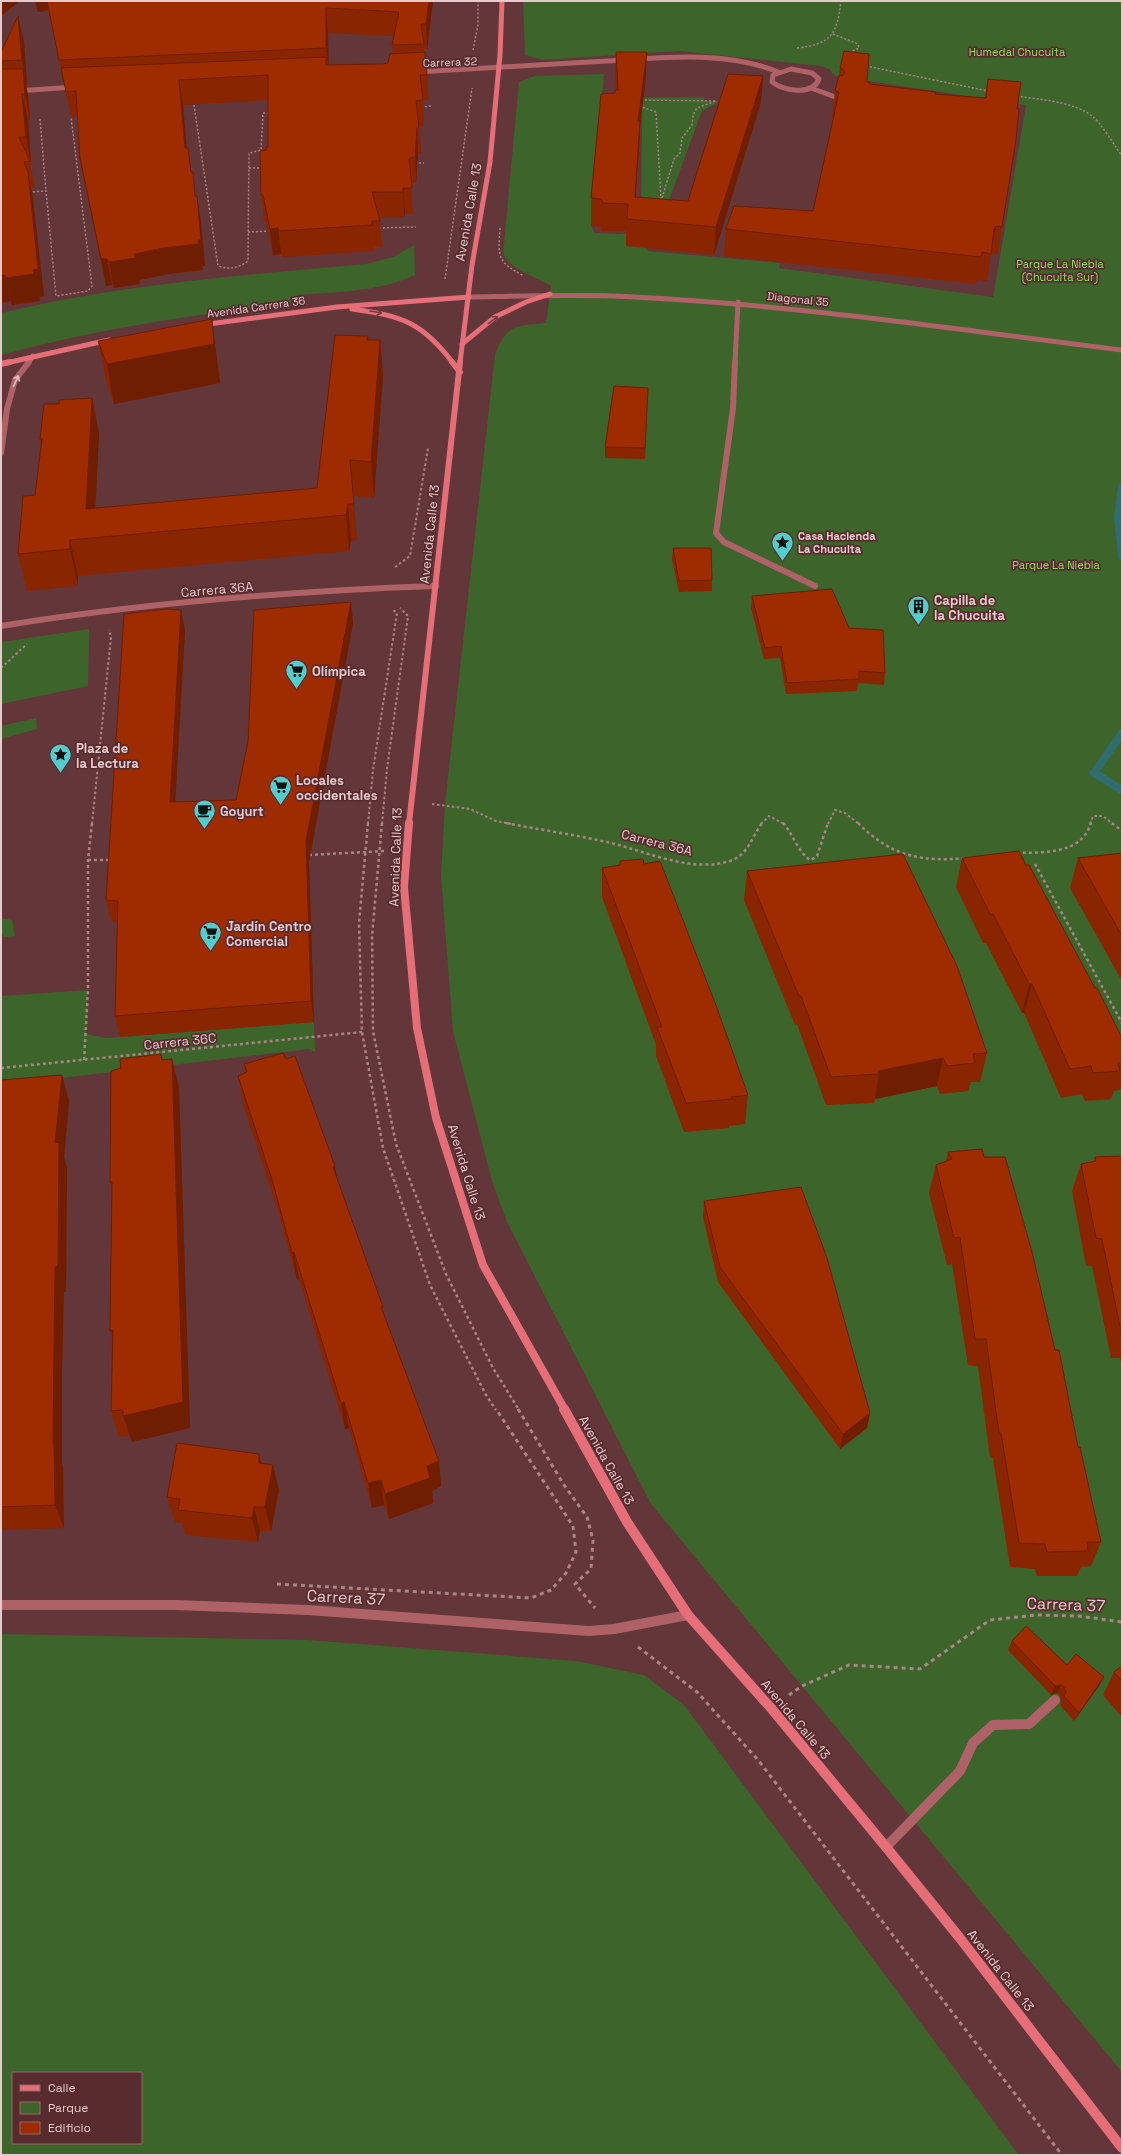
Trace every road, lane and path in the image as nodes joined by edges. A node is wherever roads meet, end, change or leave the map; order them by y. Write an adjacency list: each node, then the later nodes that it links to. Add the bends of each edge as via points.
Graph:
1 (478, 1): 6 (path, via 478,25)
2 (502, 1): 9 (main road, Avenida Calle 13)
3 (841, 1): 4 (path)
4 (833, 34): 5 (path, via 826,43); 7 (path, via 858,44 859,48)
5 (815, 46)
6 (473, 52)
7 (845, 54)
8 (861, 66): 14 (path)
9 (498, 69): 10 (street, Carrera 32, via 697,58 749,64); 11 (street, Carrera 32); 44 (main road, Avenida Calle 13, via 490,162)
10 (778, 72): 13 (street, via 771,78 776,85 789,90); 13 (street, via 791,69 812,73 819,79)
11 (409, 73)
12 (79, 87): 15 (street)
13 (811, 88): 17 (street)
14 (990, 91)
15 (1, 92)
16 (1012, 96): 26 (path, via 1088,113)
17 (838, 98)
18 (638, 100): 33 (path, via 716,101 697,108 693,115 692,125 682,138 680,153 674,159 674,170 663,188)
19 (636, 104): 33 (path, via 656,112)
20 (194, 105): 39 (path, via 218,266 228,270 248,262)
21 (431, 106): 22 (path)
22 (416, 107)
23 (278, 113): 29 (path, via 263,114 261,150 250,153)
24 (71, 117): 31 (path, via 92,286 88,291 56,296)
25 (40, 119): 31 (path)
26 (1122, 156)
27 (408, 163): 28 (path)
28 (424, 163)
29 (249, 168): 30 (path); 39 (path)
30 (265, 168)
31 (46, 191): 32 (path)
32 (24, 193)
33 (661, 199): 34 (path)
34 (661, 204)
35 (501, 223): 42 (path, via 498,253 507,267)
36 (416, 226): 37 (path)
37 (376, 228)
38 (272, 231): 39 (path)
39 (248, 232)
40 (1122, 248): 41 (path)
41 (1122, 252)
42 (528, 280)
43 (550, 294): 44 (street, Diagonal 35); 45 (street, Diagonal 35); 49 (main road, one-way to 43, via 495,317)
44 (469, 297): 46 (main road, Avenida Carrera 36); 49 (main road, Avenida Calle 13)
45 (738, 302): 50 (street, Diagonal 35); 58 (street, via 733,408 716,533 724,542)
46 (338, 307): 47 (main road, Avenida Carrera 36); 53 (main road, one-way to 53, via 398,316 415,324 428,332)
47 (198, 326)
48 (115, 339): 51 (main road)
49 (462, 344): 53 (main road, Avenida Calle 13)
50 (1122, 350)
51 (33, 356): 52 (main road); 55 (street, one-way to 51, via 15,380)
52 (1, 364)
53 (460, 372): 57 (main road, Avenida Calle 13)
54 (1, 404): 55 (street)
55 (7, 409): 56 (street)
56 (1, 453)
57 (436, 586): 59 (street, Carrera 36A); 63 (main road, Avenida Calle 13)
58 (814, 586)
59 (372, 588): 61 (street, Carrera 36A); 65 (path, via 374,595 387,598 408,616 386,769)
60 (386, 605): 67 (path, via 397,613 373,770)
61 (97, 612): 62 (street, Carrera 36A); 71 (path, via 104,619 111,637)
62 (1, 626)
63 (410, 802): 66 (main road, Avenida Calle 13); 70 (path, Carrera 36A, via 445,804 470,809 496,821 610,843 686,863 709,865 731,861 748,849 761,824 769,816 777,817 783,822 806,858 811,860 817,856 824,832 835,810 842,810 877,839 913,859)
64 (1122, 831): 68 (path, via 1103,816 1094,816 1086,836 1078,844 1053,850)
65 (379, 851): 66 (path); 67 (path); 82 (path, via 372,936 374,1031 396,1144 446,1274 493,1368 564,1484 587,1516 593,1540 591,1569 575,1584)
66 (406, 851): 80 (main road, Avenida Calle 13, via 404,887 417,1028 436,1118 483,1265 627,1522)
67 (367, 852): 69 (path); 75 (path, via 359,923)
68 (1015, 853)
69 (302, 855)
70 (970, 858)
71 (88, 860): 72 (path); 76 (path, via 88,990)
72 (113, 860)
73 (1035, 864): 74 (path)
74 (1122, 1023)
75 (362, 1032): 76 (path, Carrera 36C); 78 (path, via 383,1148 430,1285 486,1395 573,1526 576,1552 566,1572 551,1590 531,1598)
76 (84, 1060): 77 (path, Carrera 36C)
77 (1, 1068)
78 (274, 1584)
79 (1, 1605): 82 (street, Carrera 37, via 308,1610 589,1631)
80 (688, 1615): 82 (street, Carrera 37); 84 (main road, Avenida Calle 13)
81 (1122, 1622): 84 (path, Carrera 37, via 1079,1616 1037,1615 990,1620 920,1669 849,1665 802,1686)
82 (614, 1629): 87 (path, via 697,1692 758,1760)
83 (1055, 1700): 85 (street, via 1030,1724 993,1725 973,1743 960,1771)
84 (771, 1708): 85 (main road, Avenida Calle 13)
85 (886, 1847): 86 (main road, Avenida Calle 13)
86 (1122, 2148)
87 (1062, 2155)

